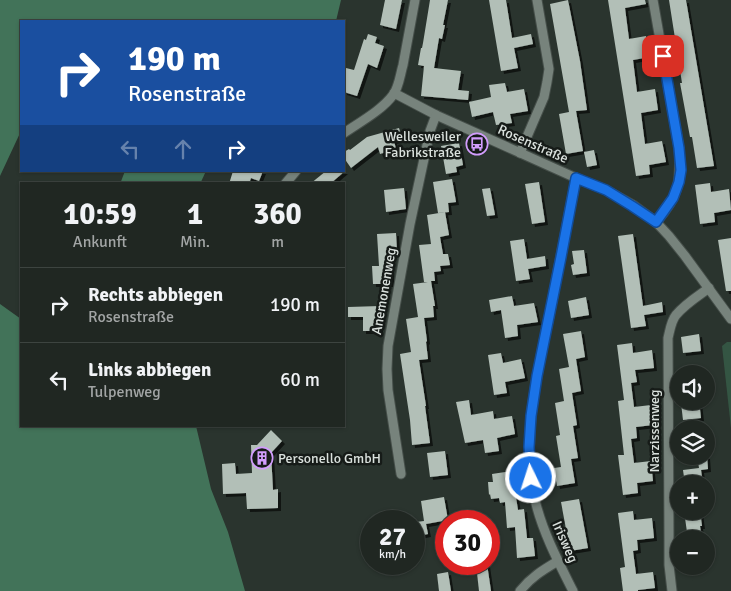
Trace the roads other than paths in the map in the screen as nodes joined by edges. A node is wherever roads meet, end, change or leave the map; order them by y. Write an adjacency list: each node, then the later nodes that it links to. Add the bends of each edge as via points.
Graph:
1 (415, 0): 4 (street, via 400,78)
2 (537, 0): 7 (street, via 549,69 548,82)
3 (654, 0): 11 (street, via 681,170 673,198)
4 (394, 93): 5 (street, Rosenstraße); 6 (street, via 386,103)
5 (436, 115): 7 (street, Rosenstraße); 14 (street, Anemonenweg, via 410,224 388,346 388,390)
6 (345, 132)
7 (520, 153): 9 (street, Rosenstraße)
8 (295, 172): 10 (street)
9 (576, 178): 11 (street, Rosenstraße, via 606,190); 15 (street, Irisweg, via 536,384 529,447 536,503 544,532)
10 (287, 182)
11 (656, 222): 12 (street, Rosenstraße)
12 (709, 288): 13 (street, Rosenstraße); 18 (street, Narzissenweg, via 676,315 668,338 668,541)
13 (731, 318)
14 (401, 474)
15 (558, 561): 16 (street, via 528,581); 17 (street, Irisweg)
16 (520, 591)
17 (573, 591)
18 (672, 591)

